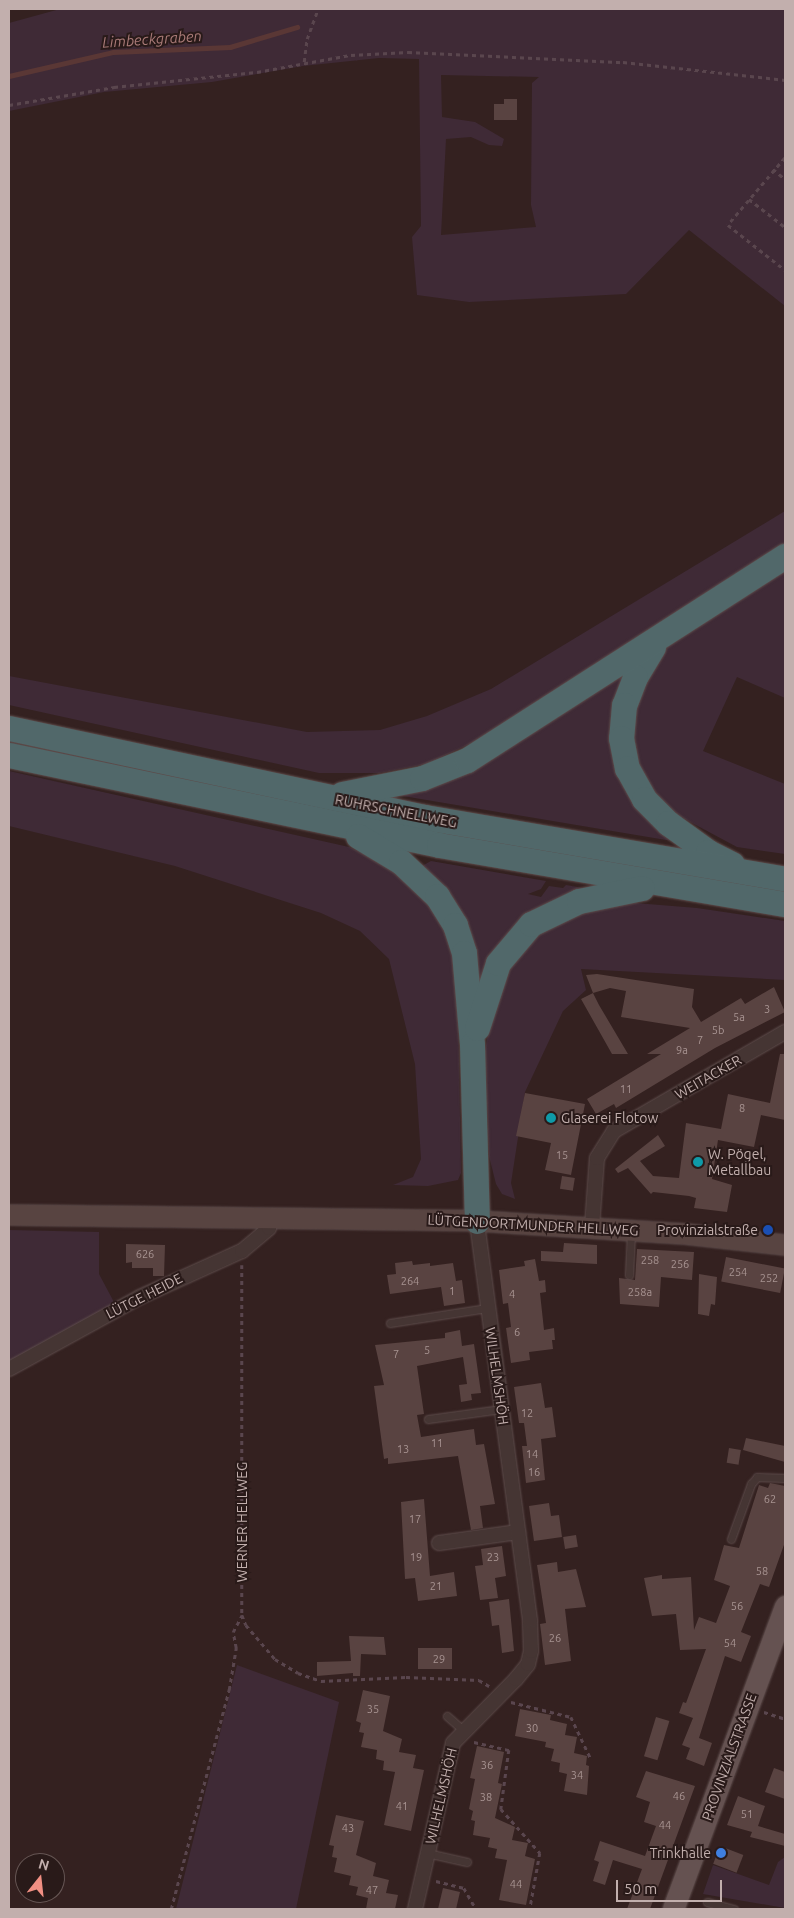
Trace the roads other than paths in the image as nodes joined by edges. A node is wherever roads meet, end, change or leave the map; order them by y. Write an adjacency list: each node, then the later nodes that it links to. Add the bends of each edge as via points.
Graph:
1 (785, 556): 2 (highway)
2 (657, 640): 5 (highway, via 482,751 446,769 369,791 326,794); 7 (highway, via 628,691 621,720 623,754 635,784 656,812 687,839 728,862)
3 (9, 728): 5 (highway, RUHRSCHNELLWEG)
4 (9, 755): 6 (highway, RUHRSCHNELLWEG)
5 (290, 790): 7 (highway, RUHRSCHNELLWEG, via 544,839)
6 (316, 821): 8 (highway, RUHRSCHNELLWEG); 11 (highway, via 348,830 385,851 437,896 455,925 464,953)
7 (782, 879)
8 (690, 889): 9 (highway, RUHRSCHNELLWEG); 11 (highway, via 624,890 572,903 531,924 498,963)
9 (785, 904)
10 (785, 1032): 15 (street, WEITACKER, via 614,1131 597,1158)
11 (472, 1045): 14 (highway)
12 (9, 1215): 13 (main road)
13 (271, 1218): 14 (main road, LÜTGENDORTMUNDER HELLWEG); 21 (street, LÜTGE HEIDE, via 269,1228 242,1251 140,1297)
14 (477, 1221): 15 (main road, LÜTGENDORTMUNDER HELLWEG); 19 (street, WILHELMSHÖH)
15 (592, 1227): 16 (main road, LÜTGENDORTMUNDER HELLWEG)
16 (631, 1230): 17 (main road, LÜTGENDORTMUNDER HELLWEG); 18 (lane)
17 (785, 1245)
18 (629, 1275)
19 (487, 1308): 20 (lane); 22 (street, WILHELMSHÖH)
20 (390, 1323)
21 (9, 1369)
22 (501, 1409): 23 (lane); 25 (street, WILHELMSHÖH)
23 (428, 1419)
24 (785, 1478): 26 (lane, via 758,1477 751,1484)
25 (518, 1532): 27 (street); 30 (street, WILHELMSHÖH, via 530,1620 528,1664 505,1698)
26 (731, 1539)
27 (439, 1543)
28 (785, 1606): 35 (main road, PROVINZIALSTRASSE)
29 (446, 1716): 30 (lane)
30 (465, 1735): 31 (street, WILHELMSHÖH, via 449,1752)
31 (428, 1852): 32 (lane); 34 (street, WILHELMSHÖH)
32 (467, 1862)
33 (707, 1902): 36 (lane)
34 (416, 1909)
35 (674, 1909)
36 (734, 1909)

